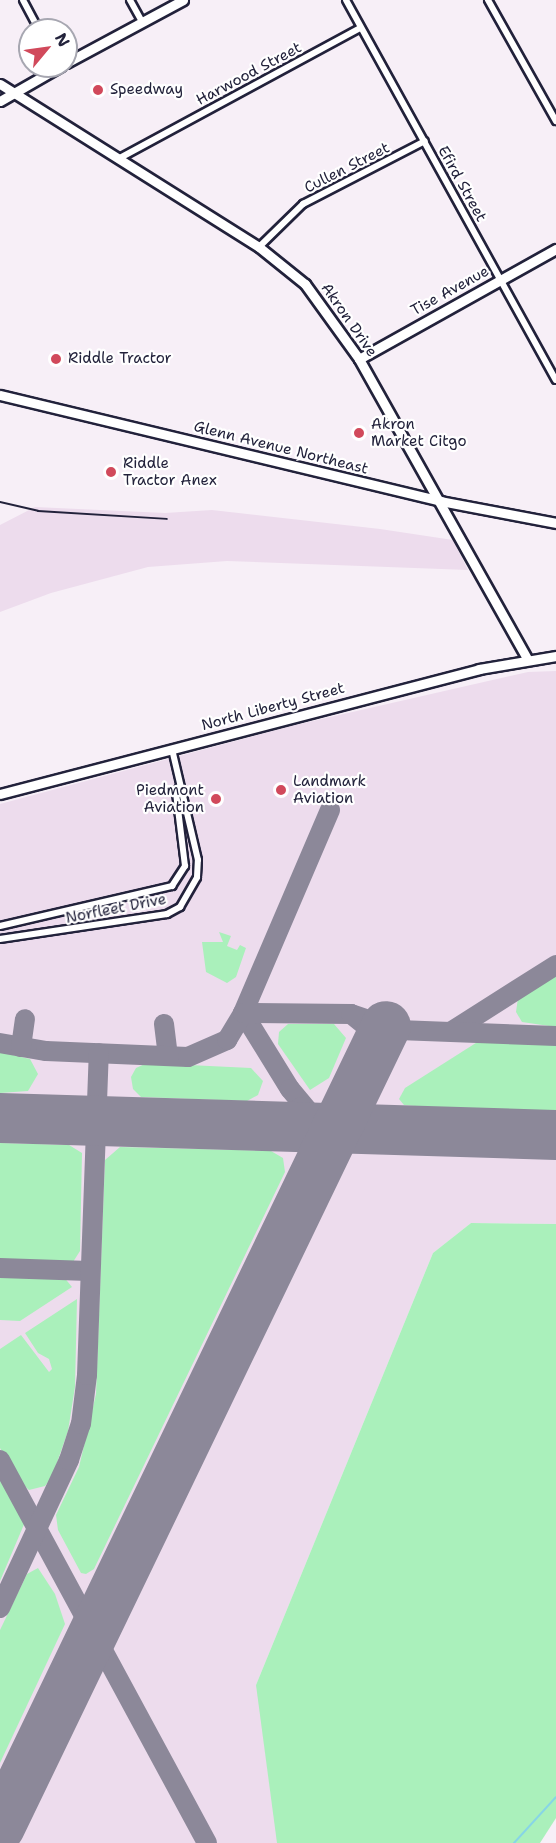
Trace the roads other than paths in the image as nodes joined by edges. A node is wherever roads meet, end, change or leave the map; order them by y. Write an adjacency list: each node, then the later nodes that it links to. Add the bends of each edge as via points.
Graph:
1 (23, 0): 6 (street)
2 (130, 0): 7 (street)
3 (183, 0): 7 (main road)
4 (346, 0): 8 (street, Efird Street)
5 (488, 0): 14 (street)
6 (33, 18)
7 (142, 22): 9 (main road)
8 (360, 28): 15 (street, Efird Street); 16 (street, Harwood Street)
9 (78, 57)
10 (38, 78): 12 (main road)
11 (0, 84): 12 (main road, Akron Drive)
12 (13, 92): 13 (main road); 16 (main road, Akron Drive)
13 (0, 101)
14 (556, 121)
15 (424, 141): 17 (street, Cullen Street, via 303,204); 19 (street, Efird Street)
16 (118, 159): 17 (main road, Akron Drive)
17 (258, 247): 20 (main road, Akron Drive, via 305,284)
18 (556, 249): 19 (main road, Tise Avenue)
19 (501, 280): 20 (main road, Tise Avenue); 21 (street, Efird Street)
20 (359, 359): 23 (main road, Akron Drive)
21 (556, 380)
22 (0, 395): 23 (main road, Glenn Avenue Northeast)
23 (440, 501): 24 (main road, Glenn Avenue Northeast); 26 (main road, Akron Drive)
24 (556, 523)
25 (556, 656): 26 (main road, North Liberty Street)
26 (528, 660): 27 (main road, North Liberty Street, via 479,669)
27 (172, 749): 28 (street, Norfleet Drive); 29 (main road, North Liberty Street)
28 (180, 786): 30 (street, Norfleet Drive, via 176,792 185,866 172,886); 31 (street, Norfleet Drive, via 186,796 198,860 197,877 180,907 167,914)
29 (0, 794)
30 (0, 926)
31 (0, 939)

